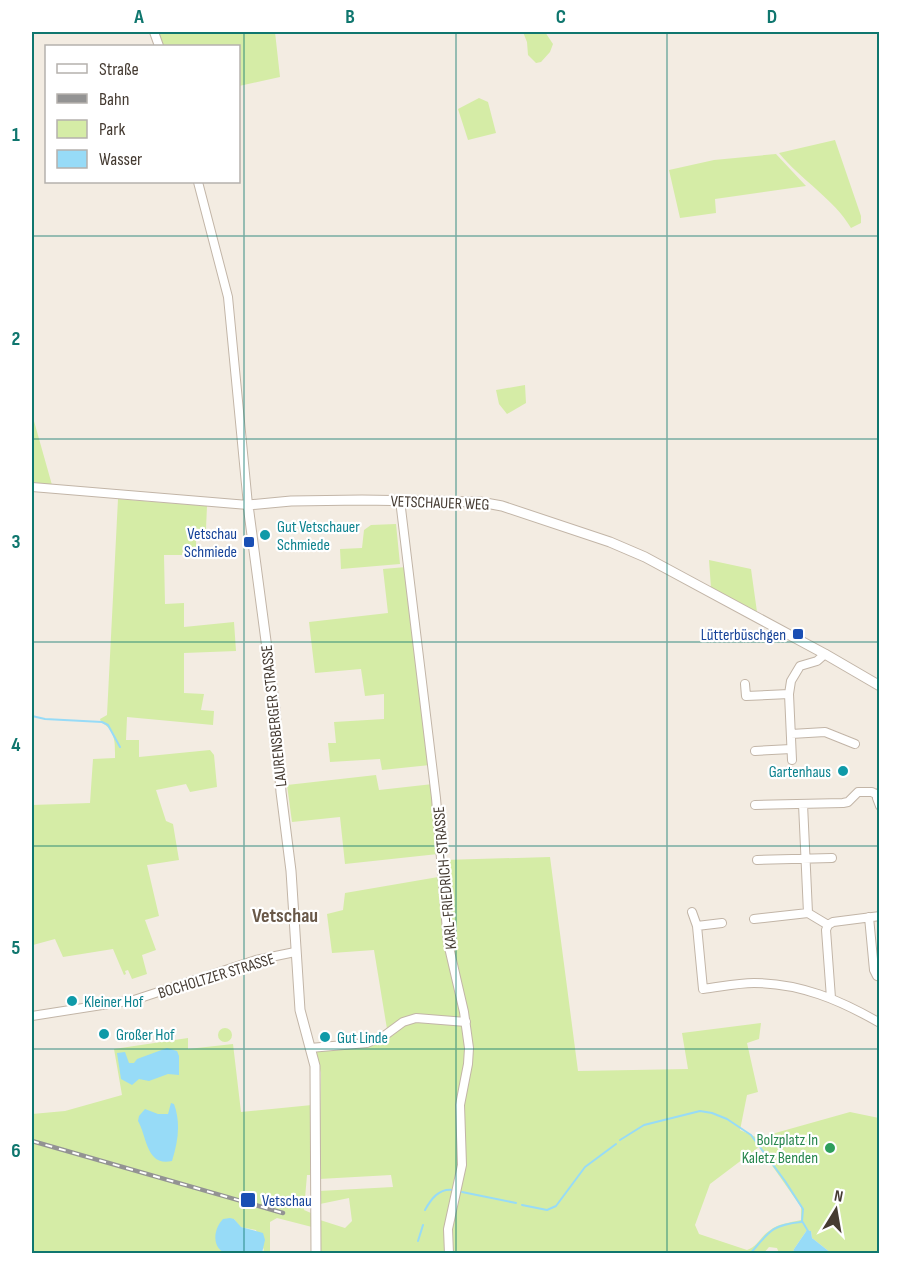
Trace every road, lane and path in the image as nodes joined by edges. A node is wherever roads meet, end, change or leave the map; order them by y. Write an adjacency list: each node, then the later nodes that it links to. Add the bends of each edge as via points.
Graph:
1 (198, 183): 4 (street, LAURENSBERGER STRASSE, via 228,297)
2 (32, 487): 4 (street, VETSCHAUER WEG)
3 (400, 500): 4 (street, VETSCHAUER WEG); 5 (street, VETSCHAUER WEG, via 488,502 610,542); 33 (street, KARL-FRIEDRICH-STRASSE, via 436,798 448,943)
4 (248, 505): 29 (street, LAURENSBERGER STRASSE, via 275,709)
5 (825, 654): 7 (street, VETSCHAUER WEG); 8 (street, via 800,666)
6 (745, 684): 8 (street, via 746,696)
7 (879, 686)
8 (789, 694): 9 (street)
9 (791, 734): 10 (street, via 825,732); 11 (street)
10 (855, 744)
11 (791, 749): 12 (street); 13 (street)
12 (755, 751)
13 (792, 760)
14 (878, 794): 15 (street, via 858,792 848,802); 17 (street)
15 (802, 804): 16 (street); 19 (street)
16 (755, 805)
17 (879, 806)
18 (832, 858): 19 (street)
19 (804, 859): 20 (street); 22 (street)
20 (757, 860)
21 (692, 912): 28 (street)
22 (808, 913): 25 (street); 27 (street)
23 (879, 916): 24 (street)
24 (869, 917): 27 (street); 30 (street, via 874,970)
25 (754, 919)
26 (722, 923): 28 (street)
27 (828, 925): 31 (street)
28 (697, 926): 31 (street, via 703,989 742,983 778,984)
29 (295, 952): 32 (street, BOCHOLTZER STRASSE, via 256,960 134,1000); 35 (street, LAURENSBERGER STRASSE, via 300,1010)
30 (879, 976)
31 (831, 998): 34 (street)
32 (32, 1016)
33 (465, 1022): 35 (street, via 416,1018 367,1043); 37 (street, KARL-FRIEDRICH-STRASSE, via 469,1048 460,1105 462,1165 448,1229)
34 (879, 1023)
35 (310, 1048): 36 (street, LAURENSBERGER STRASSE, via 315,1066)
36 (316, 1254)
37 (449, 1254)

